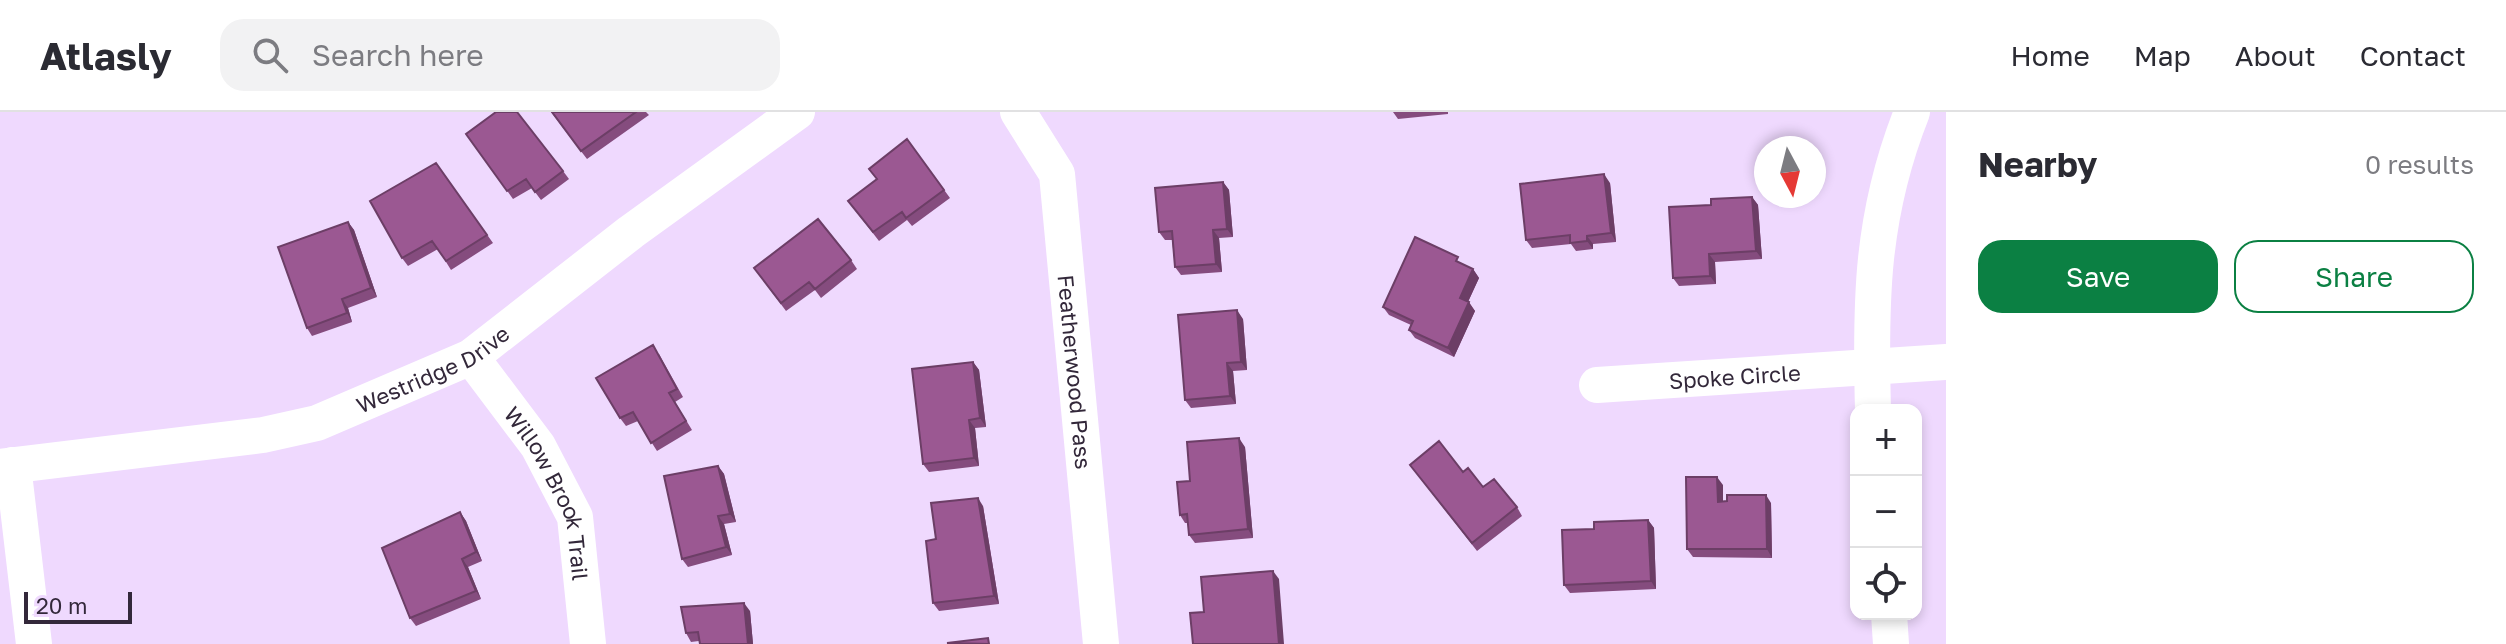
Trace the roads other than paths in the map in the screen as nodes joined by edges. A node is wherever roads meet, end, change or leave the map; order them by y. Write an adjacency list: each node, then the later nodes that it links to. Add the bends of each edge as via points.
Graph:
1 (797, 112): 4 (street, Westridge Drive)
2 (1018, 112): 13 (street, Featherwood Pass, via 1057,174)
3 (1912, 112): 6 (street, via 1882,202 1874,264)
4 (471, 357): 9 (street, Westridge Drive, via 317,423 263,435); 12 (street, Willow Brook Trail, via 538,446 575,517)
5 (1946, 362): 6 (street, Spoke Circle)
6 (1872, 367): 7 (street, Spoke Circle); 8 (street)
7 (1597, 385)
8 (1873, 404)
9 (7, 466): 11 (street)
10 (1889, 620): 14 (street)
11 (34, 644)
12 (588, 644)
13 (1101, 644)
14 (1891, 644)

